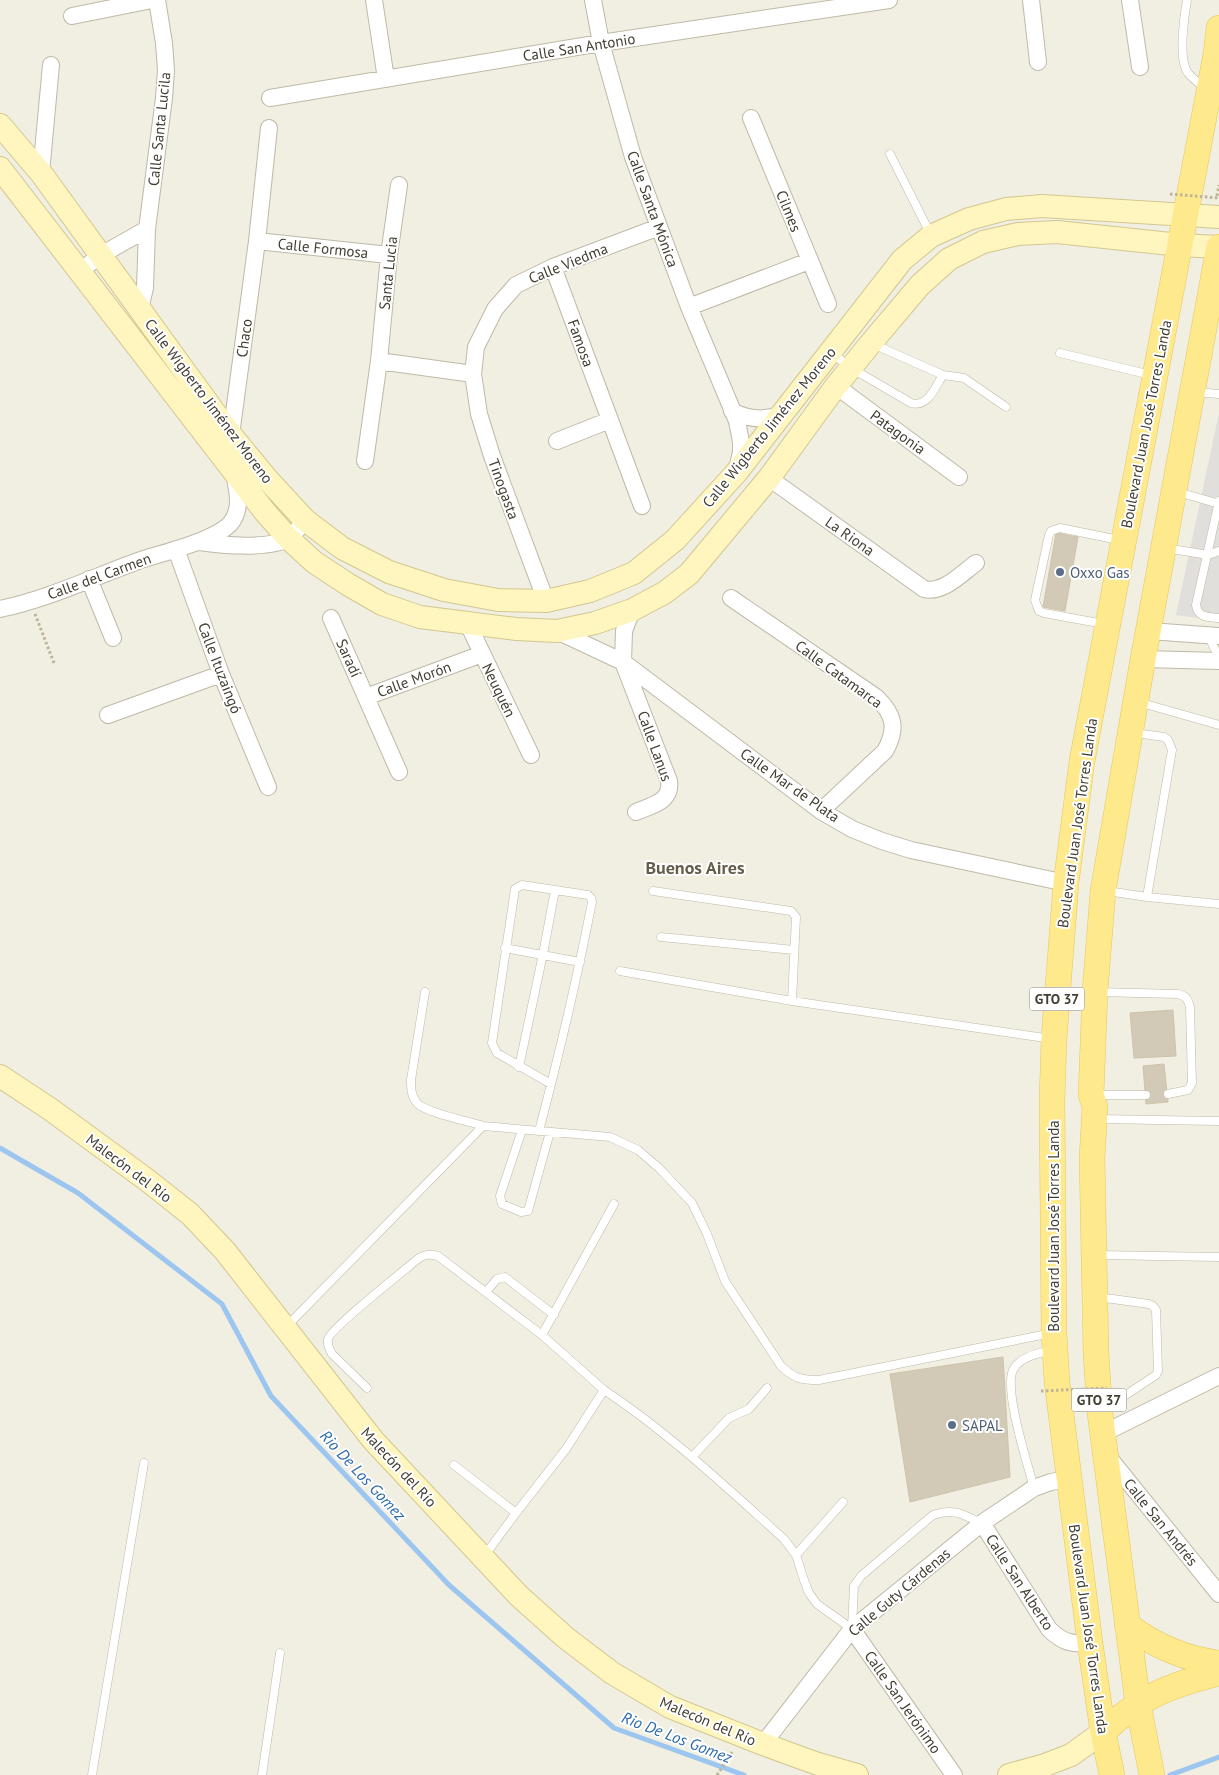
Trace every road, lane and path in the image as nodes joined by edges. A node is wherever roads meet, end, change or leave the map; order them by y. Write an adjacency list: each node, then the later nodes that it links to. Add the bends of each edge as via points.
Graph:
1 (152, 0): 10 (street)
2 (157, 0): 31 (street, Calle Santa Lucila, via 166,70)
3 (374, 0): 16 (street)
4 (593, 0): 12 (street, Calle Santa Mónica)
5 (889, 0): 9 (street, Calle San Antonio)
6 (1031, 0): 13 (street)
7 (1130, 0): 15 (street)
8 (1187, 0): 17 (lane, via 1183,61 1188,73)
9 (809, 6): 12 (street, Calle San Antonio)
10 (72, 16)
11 (1219, 28): 17 (main road, Boulevard Juan José Torres Landa / GTO 37)
12 (601, 43): 16 (street, Calle San Antonio); 30 (street, Calle Santa Mónica, via 633,157)
13 (1038, 62)
14 (51, 65): 24 (street)
15 (1140, 67)
16 (386, 79): 18 (street, Calle San Antonio)
17 (1209, 92): 29 (main road, Boulevard Juan José Torres Landa / GTO 37)
18 (270, 98)
19 (751, 118): 38 (street, Cilmes)
20 (0, 125): 24 (street, Calle Wigberto Jiménez Moreno)
21 (269, 128): 33 (street, Chaco)
22 (890, 154): 32 (lane)
23 (0, 168): 40 (street, Calle Wigberto Jiménez Moreno)
24 (41, 173): 36 (street, Calle Wigberto Jiménez Moreno)
25 (399, 185): 37 (street, Santa Lucia)
26 (1219, 185): 28 (path)
27 (1170, 194): 28 (path, bridge)
28 (1218, 203): 29 (street, Calle Wigberto Jiménez Moreno)
29 (1186, 216): 32 (street, Calle Wigberto Jiménez Moreno, via 1042,206 1006,209 969,219); 34 (main road, Boulevard Juan José Torres Landa / GTO 37)
30 (659, 227): 39 (street, Calle Viedma); 42 (street, Calle Santa Mónica)
31 (147, 228): 36 (street); 43 (street, Calle Santa Lucila, via 145,288)
32 (931, 236): 45 (street, Calle Wigberto Jiménez Moreno, via 902,260)
33 (257, 240): 37 (street, Calle Formosa); 59 (street, Chaco)
34 (1180, 244): 35 (street, Calle Wigberto Jiménez Moreno); 44 (street, Calle Wigberto Jiménez Moreno, via 1057,232 1018,234 983,242 949,259 920,285); 51 (main road, Boulevard Juan José Torres Landa / GTO 37)
35 (1219, 247): 53 (main road, GTO 37)
36 (100, 255): 40 (street); 43 (street, Calle Wigberto Jiménez Moreno)
37 (388, 255): 47 (street, Santa Lucia)
38 (810, 261): 41 (street, Cilmes); 42 (street)
39 (553, 267): 49 (street, Calle Viedma, via 516,285 495,309 476,347); 58 (street, Famosa)
40 (80, 271): 62 (street, Calle Wigberto Jiménez Moreno)
41 (828, 304)
42 (689, 308): 56 (street, Calle Santa Mónica)
43 (140, 309): 59 (street, Calle Wigberto Jiménez Moreno)
44 (871, 343): 48 (street, Calle Wigberto Jiménez Moreno); 50 (lane)
45 (829, 352): 48 (lane); 57 (street, Calle Wigberto Jiménez Moreno)
46 (1060, 353): 51 (lane)
47 (379, 361): 49 (street); 61 (street, Santa Lucia)
48 (851, 368): 50 (lane, via 916,404 927,400); 52 (street, Calle Wigberto Jiménez Moreno)
49 (473, 374): 80 (street, Tinogasta, via 479,414 492,456)
50 (943, 374): 55 (lane, via 964,378)
51 (1155, 376): 71 (main road, Boulevard Juan José Torres Landa / GTO 37)
52 (836, 386): 64 (street, Patagonia); 65 (street, Calle Wigberto Jiménez Moreno)
53 (1193, 391): 54 (lane); 66 (main road, GTO 37)
54 (1219, 394)
55 (1006, 406)
56 (732, 411): 57 (street, via 757,419); 63 (street, Calle Santa Mónica, via 741,442)
57 (783, 414): 63 (street, Calle Wigberto Jiménez Moreno)
58 (610, 420): 60 (street); 68 (street, Famosa)
59 (231, 435): 69 (street, Calle Wigberto Jiménez Moreno)
60 (557, 441)
61 (365, 462)
62 (233, 471): 70 (street, Calle Wigberto Jiménez Moreno); 72 (street, Calle del Carmen, via 238,506 235,516 221,531)
63 (736, 473): 80 (street, Calle Wigberto Jiménez Moreno, via 676,540 634,573 590,591)
64 (959, 477)
65 (769, 478): 77 (street, La Riona, via 924,589 940,589); 83 (street, Calle Wigberto Jiménez Moreno, via 689,574 664,593)
66 (1174, 491): 67 (lane); 73 (main road, GTO 37)
67 (1219, 503): 76 (lane)
68 (642, 506)
69 (305, 520): 70 (street); 80 (street, Calle Wigberto Jiménez Moreno, via 342,548 389,572 444,590 498,600)
70 (288, 538): 72 (street, Calle del Carmen, via 255,545); 86 (street, Calle Wigberto Jiménez Moreno, via 314,562 382,604 420,617)
71 (1124, 541): 87 (main road, Boulevard Juan José Torres Landa / GTO 37); 87 (lane, via 1060,528 1051,531 1036,600 1039,611 1044,613)
72 (197, 542): 74 (street, Calle del Carmen)
73 (1164, 547): 76 (lane); 89 (main road, GTO 37)
74 (176, 548): 78 (street, Calle del Carmen); 97 (street, Calle Ituzaingó)
75 (1219, 550): 76 (lane)
76 (1208, 555): 85 (lane, via 1196,605 1204,617)
77 (976, 564)
78 (89, 579): 81 (street, Calle del Carmen); 91 (street)
79 (731, 598): 106 (street, Calle Catamarca, via 887,707 893,722 892,738 884,751)
80 (546, 601)
81 (30, 602): 82 (street, Calle del Carmen); 96 (path)
82 (0, 609)
83 (632, 610): 88 (street, Calle Wigberto Jiménez Moreno, via 595,623); 95 (street, via 624,631)
84 (331, 618): 98 (street, Saradí)
85 (1219, 618)
86 (468, 624): 88 (street, Calle Wigberto Jiménez Moreno, via 516,630); 92 (street, Neuquén)
87 (1108, 624): 108 (main road, Boulevard Juan José Torres Landa / GTO 37, via 1082,760)
88 (557, 630): 95 (street, Calle Mar de Plata)
89 (1149, 631): 90 (street); 93 (main road, GTO 37)
90 (1213, 635): 94 (lane)
91 (113, 638)
92 (482, 654): 98 (street, Calle Morón); 103 (street, Neuquén)
93 (1143, 659): 94 (street); 99 (main road, GTO 37)
94 (1219, 660)
95 (624, 662): 106 (street, Calle Mar de Plata); 107 (street, Calle Lanus, via 670,788 662,800)
96 (54, 663)
97 (221, 674): 100 (street); 105 (street, Calle Ituzaingó)
98 (366, 697): 104 (street, Calle Morón)
99 (1136, 702): 101 (lane); 102 (main road, GTO 37)
100 (108, 715)
101 (1219, 725)
102 (1130, 733): 111 (main road, GTO 37); 112 (lane, via 1164,738 1172,750)
103 (531, 756)
104 (399, 772)
105 (268, 787)
106 (821, 811): 108 (street, Calle Mar de Plata, via 852,828 911,850)
107 (636, 812)
108 (1066, 883): 123 (main road, Boulevard Juan José Torres Landa / GTO 37)
109 (555, 890): 115 (lane, via 522,886 516,889); 117 (lane); 118 (lane, via 592,898)
110 (652, 891): 116 (lane, via 791,911 796,917)
111 (1103, 891): 112 (lane); 121 (main road, GTO 37)
112 (1147, 898): 113 (lane)
113 (1219, 904)
114 (661, 937): 116 (lane)
115 (505, 948): 117 (lane); 124 (lane, via 492,1043 497,1053)
116 (794, 950): 122 (lane)
117 (543, 954): 118 (lane); 124 (lane)
118 (580, 962): 126 (lane)
119 (620, 971): 122 (lane)
120 (425, 992): 132 (lane, via 410,1080 412,1094 425,1109)
121 (1095, 992): 127 (lane, via 1178,994 1188,1000 1192,1083 1188,1090); 128 (main road, GTO 37)
122 (792, 1001): 123 (lane)
123 (1054, 1039): 144 (main road, Boulevard Juan José Torres Landa / GTO 37)
124 (519, 1067): 126 (lane)
125 (0, 1076): 142 (street, Malecón del Río, via 50,1109 190,1214 225,1251)
126 (551, 1084): 134 (lane)
127 (1168, 1094)
128 (1091, 1095): 129 (lane); 130 (main road, GTO 37, via 1095,1107)
129 (1146, 1095)
130 (1094, 1120): 131 (lane); 137 (main road, GTO 37)
131 (1219, 1121)
132 (483, 1126): 133 (lane); 142 (lane)
133 (522, 1130): 134 (lane); 135 (lane, via 500,1196 502,1204 521,1212 528,1210)
134 (539, 1132): 135 (lane)
135 (550, 1132): 144 (lane, via 610,1137 638,1150 659,1168 692,1203 725,1281 776,1358 790,1375 802,1380 819,1380)
136 (614, 1204): 141 (lane)
137 (1094, 1255): 138 (lane); 140 (main road, GTO 37)
138 (1219, 1257)
139 (486, 1292): 141 (lane, via 497,1279 506,1277); 143 (lane); 146 (lane, via 438,1256 431,1254 418,1258 330,1334 328,1347 332,1354)
140 (1095, 1297): 151 (main road, GTO 37); 151 (lane, via 1149,1304 1156,1310 1158,1371)
141 (554, 1315): 143 (lane)
142 (285, 1327): 161 (street, Malecón del Río, via 372,1440)
143 (542, 1335): 149 (lane)
144 (1054, 1341): 155 (main road, Boulevard Juan José Torres Landa / GTO 37); 156 (lane, via 1014,1368 1010,1380)
145 (1219, 1376): 151 (street)
146 (367, 1388)
147 (767, 1388): 152 (lane, via 749,1409 729,1418)
148 (1107, 1388): 150 (path, bridge)
149 (604, 1390): 152 (lane, via 624,1402); 158 (lane, via 566,1449)
150 (1041, 1391)
151 (1102, 1432): 162 (street, Calle San Andrés); 163 (main road, GTO 37)
152 (692, 1457): 160 (lane, via 784,1539)
153 (144, 1463): 173 (lane)
154 (454, 1465): 158 (lane)
155 (1068, 1479): 156 (street, Calle Guty Cárdenas); 165 (main road, Boulevard Juan José Torres Landa / GTO 37)
156 (1034, 1488): 159 (street, Calle Guty Cárdenas)
157 (843, 1502): 160 (lane)
158 (516, 1513): 161 (lane)
159 (982, 1523): 164 (street, Calle Guty Cárdenas); 164 (lane, via 959,1513 946,1511 933,1515 861,1576 854,1586); 165 (street, Calle San Alberto, via 1049,1629 1064,1641)
160 (796, 1555): 164 (lane, via 809,1594 817,1604)
161 (484, 1557): 171 (street, Malecón del Río, via 519,1596 612,1673 670,1706)
162 (1219, 1594)
163 (1127, 1626): 167 (main road, via 1175,1653); 169 (main road, GTO 37)
164 (852, 1629): 171 (street, Calle Guty Cárdenas); 177 (street, Calle San Jerónimo)
165 (1090, 1643): 170 (main road, Boulevard Juan José Torres Landa / GTO 37)
166 (280, 1653): 174 (lane)
167 (1219, 1663)
168 (1219, 1673): 169 (main road, via 1186,1681)
169 (1138, 1704): 170 (main road); 179 (main road, GTO 37)
170 (1103, 1732): 172 (main road, Boulevard Juan José Torres Landa / GTO 37); 178 (street, via 1071,1754)
171 (753, 1740): 175 (path); 176 (street, Malecón del Río)
172 (1111, 1768)
173 (92, 1775)
174 (262, 1775)
175 (717, 1775)
176 (857, 1775)
177 (954, 1775)
178 (1009, 1775)
179 (1152, 1775)

